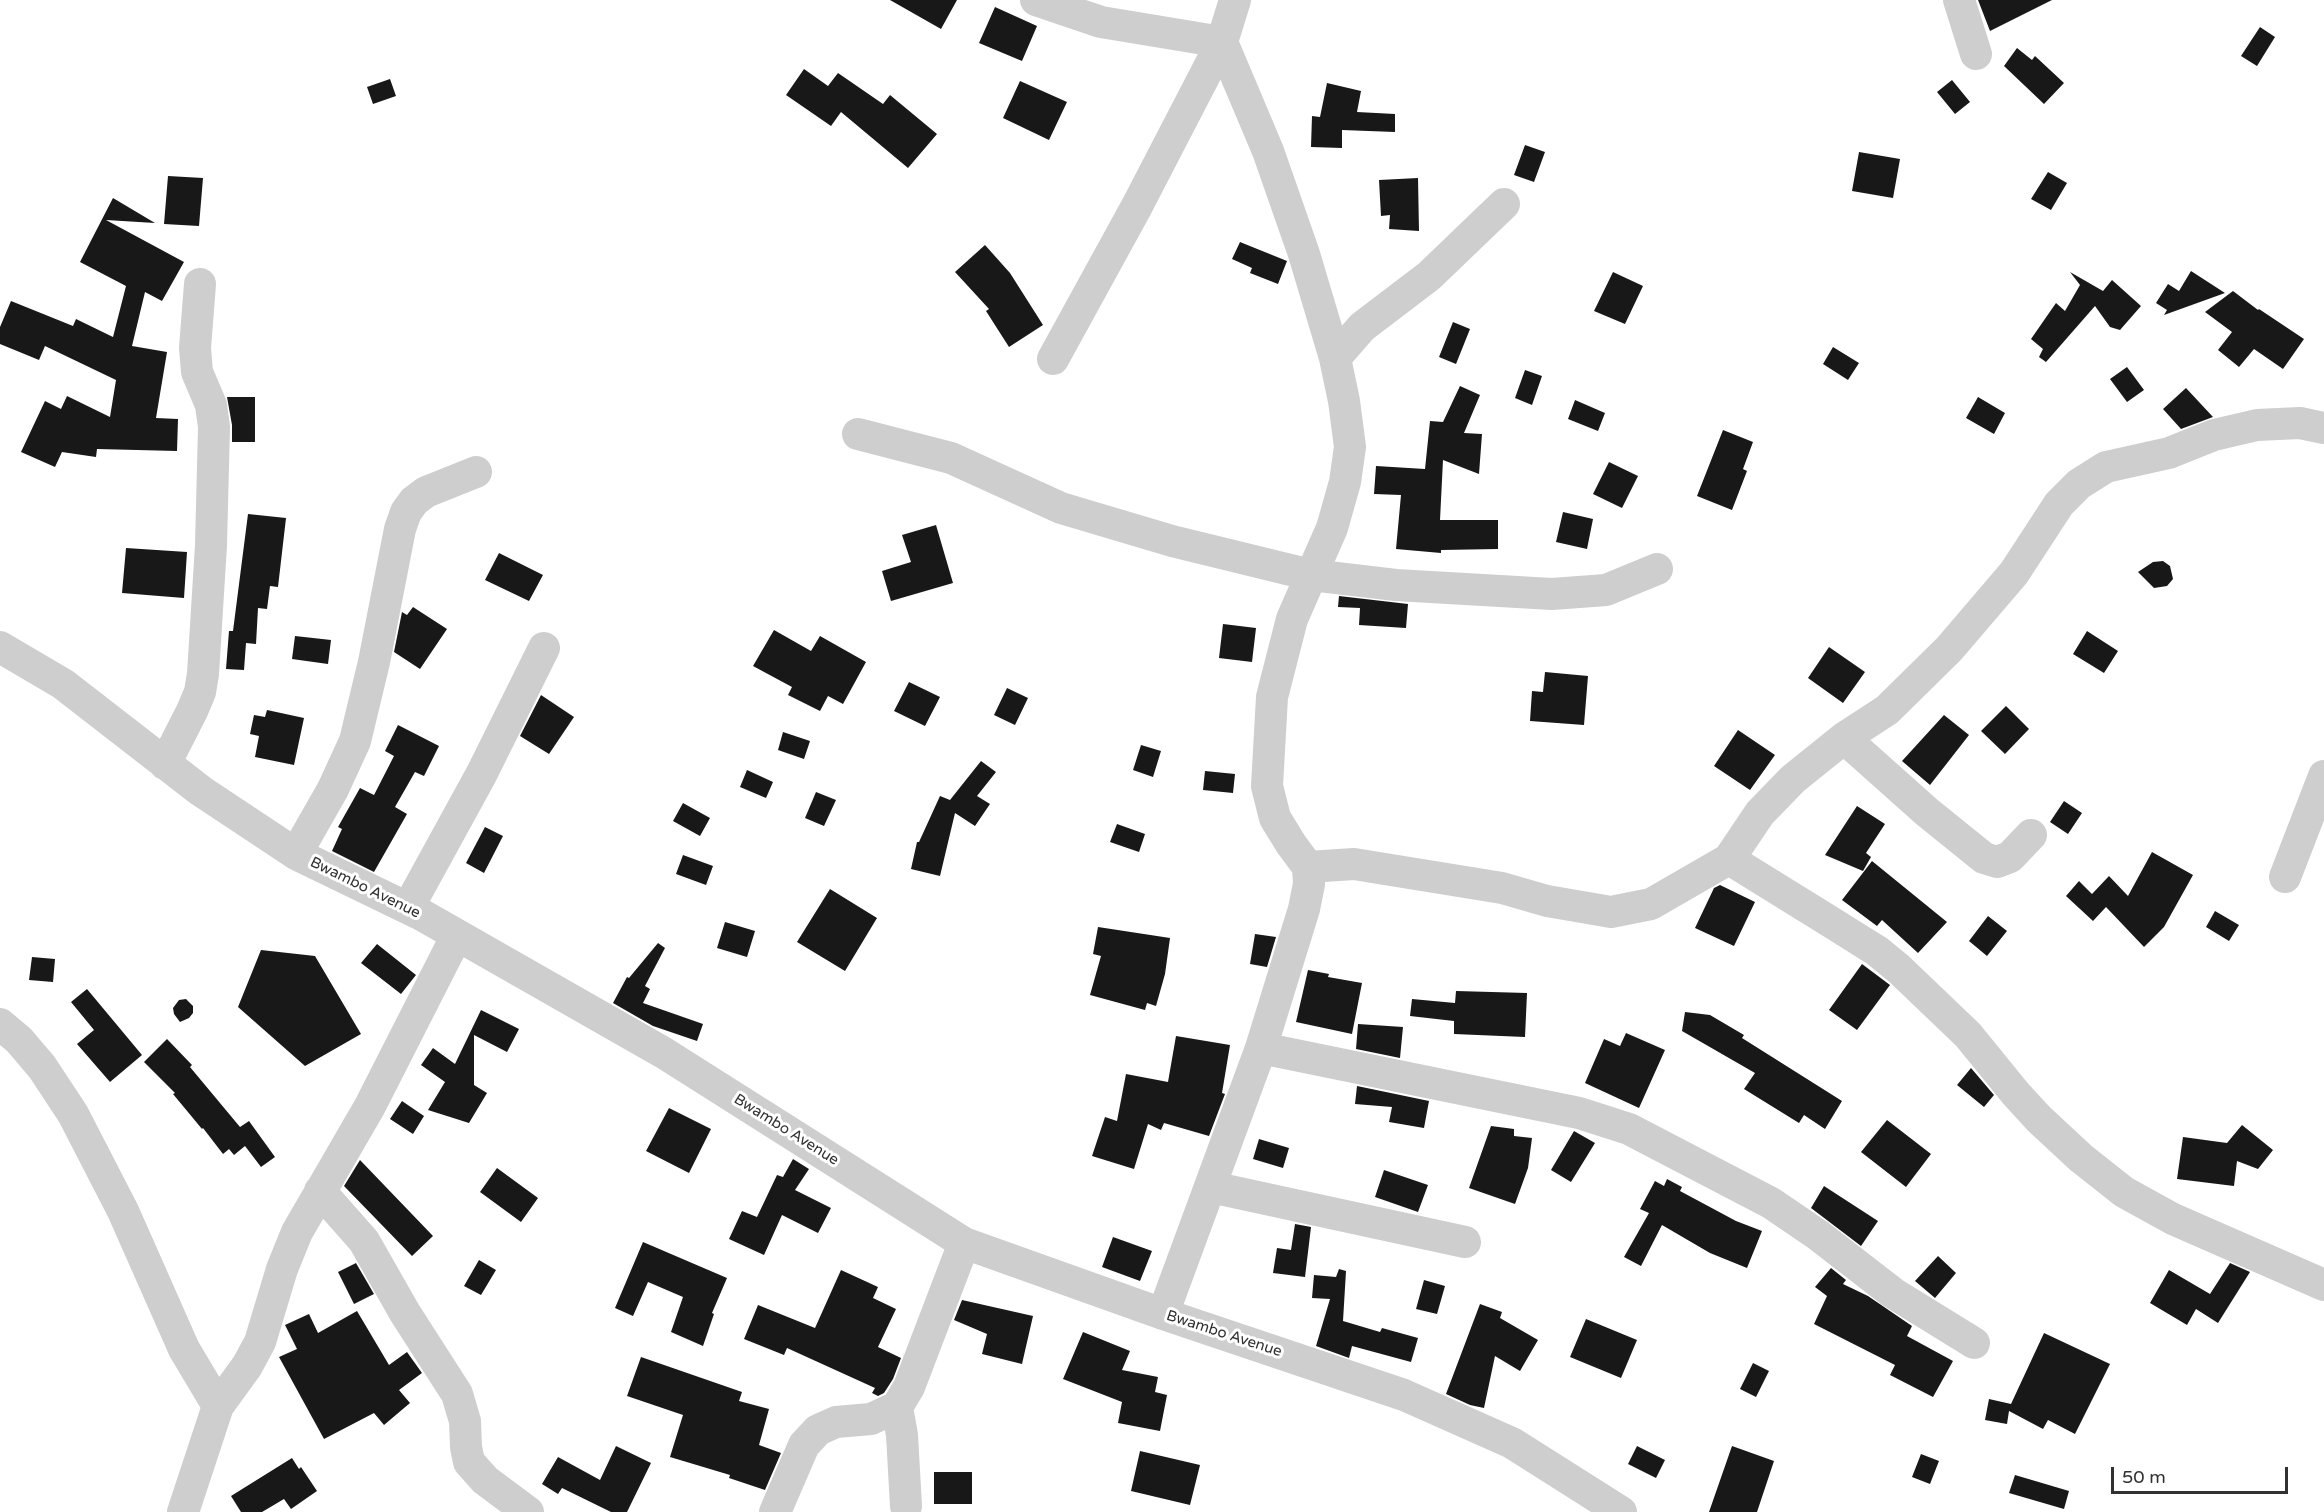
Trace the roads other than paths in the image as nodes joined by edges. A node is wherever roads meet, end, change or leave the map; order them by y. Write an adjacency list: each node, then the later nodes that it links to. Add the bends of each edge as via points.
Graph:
1 (1036, 0): 4 (street, via 1101,22)
2 (1235, 0): 4 (street)
3 (1959, 0): 5 (street)
4 (1222, 42): 8 (street, via 1268,151); 9 (street)
5 (1976, 54)
6 (1504, 204): 8 (street, via 1429,276 1362,327)
7 (200, 284): 18 (street, via 197,372 211,405 214,427 203,674 192,711)
8 (1335, 358): 14 (street, via 1350,447 1332,528)
9 (1053, 359)
10 (2324, 428): 17 (street, via 2300,423 2257,425 2214,435 2169,453 2106,466 2059,504 2014,573 1949,649 1887,710)
11 (858, 434): 14 (street, via 951,458 1061,508 1172,541)
12 (476, 472): 21 (street, via 426,492 406,512 355,741)
13 (1657, 569): 14 (street, via 1606,590 1552,594 1396,585)
14 (1311, 575): 23 (street, via 1292,619 1272,697 1268,786 1275,818)
15 (0, 647): 18 (street, Bwambo Avenue, via 63,684)
16 (544, 648): 25 (street)
17 (1844, 738): 20 (street, via 1984,858 1997,862 2010,857); 22 (street, via 1793,779 1760,813)
18 (165, 764): 21 (street, Bwambo Avenue)
19 (2324, 776): 24 (street)
20 (2031, 835)
21 (296, 854): 25 (street, Bwambo Avenue)
22 (1729, 859): 23 (street, via 1651,904 1611,912 1547,901 1502,888 1354,864); 33 (street, via 1877,951 1899,969 1968,1035 2039,1119 2124,1192 2173,1219)
23 (1308, 867): 28 (street, via 1304,909)
24 (2285, 877)
25 (408, 908): 26 (street, Bwambo Avenue)
26 (457, 935): 30 (street, via 370,1106); 32 (street, Bwambo Avenue, via 664,1053)
27 (0, 1024): 36 (street, via 42,1067 73,1114 123,1211 184,1349)
28 (1261, 1048): 29 (street); 35 (street, via 1579,1113 1629,1129 1771,1203 1883,1287)
29 (1211, 1187): 31 (street); 34 (street)
30 (320, 1191): 36 (street, via 293,1241 260,1342); 40 (street, via 364,1240 457,1394 465,1421 469,1462 485,1480)
31 (1465, 1242)
32 (964, 1243): 34 (street, Bwambo Avenue); 37 (street, via 909,1387)
33 (2324, 1285)
34 (1163, 1314): 42 (street, Bwambo Avenue, via 1404,1395 1512,1443)
35 (1974, 1343)
36 (218, 1406): 39 (street)
37 (897, 1407): 38 (street); 41 (street, via 871,1419 836,1422 818,1430 804,1445)
38 (906, 1506)
39 (183, 1512)
40 (528, 1512)
41 (775, 1512)
42 (1621, 1512)

